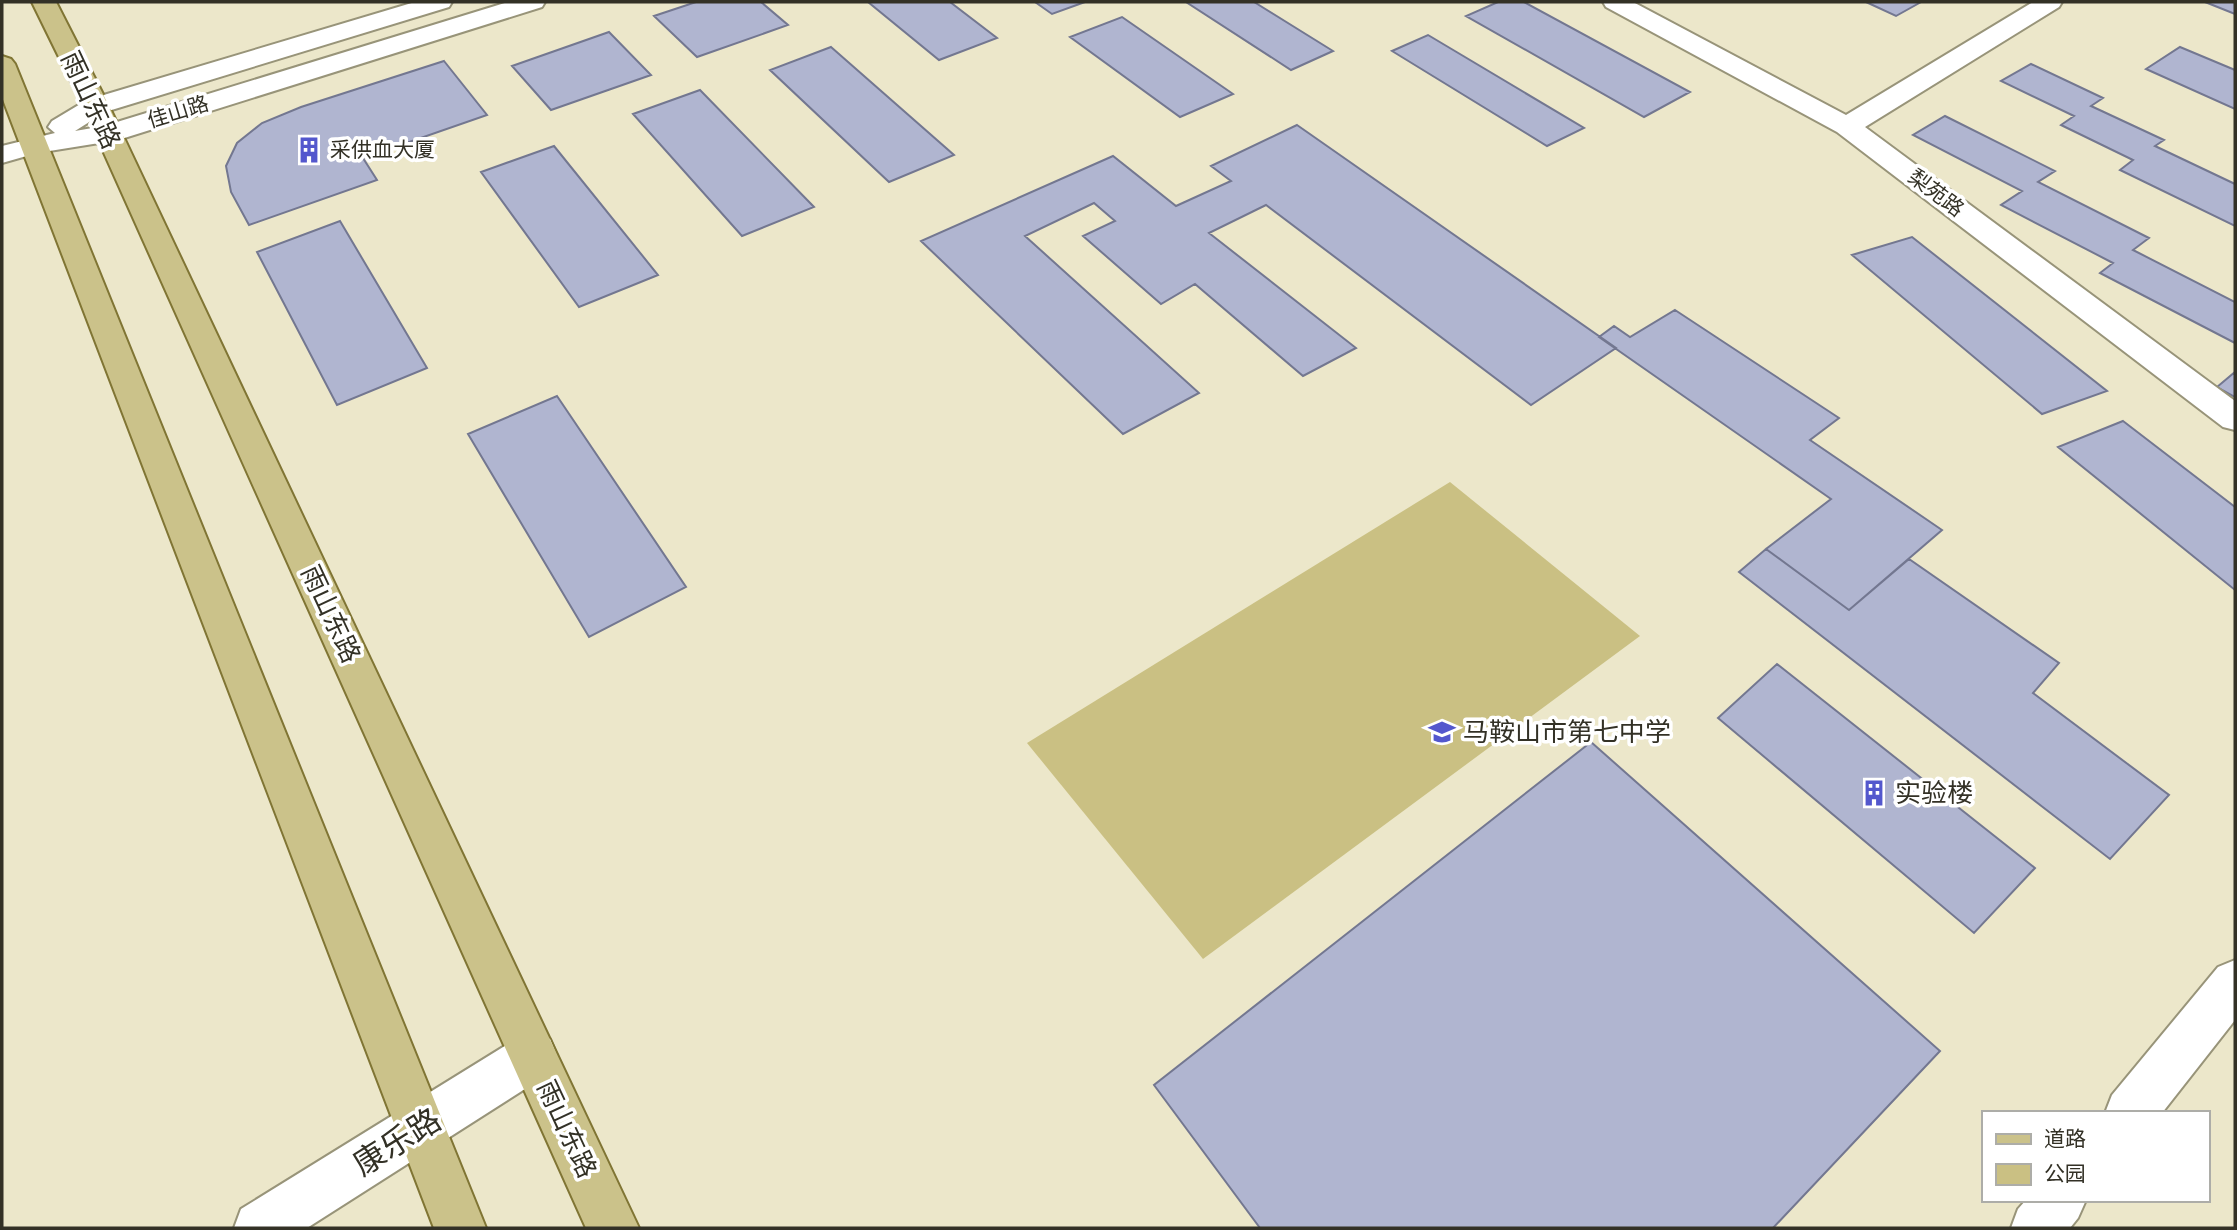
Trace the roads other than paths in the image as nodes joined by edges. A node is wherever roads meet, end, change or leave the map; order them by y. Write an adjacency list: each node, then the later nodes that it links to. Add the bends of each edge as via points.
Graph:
1 (44, 2): 7 (main road, 雨山东路)
2 (440, 2): 7 (street, 佳山路)
3 (533, 2): 7 (street, 佳山路)
4 (1615, 2): 8 (street, 梨苑路)
5 (2050, 2): 8 (street)
6 (2, 64): 9 (main road)
7 (102, 120): 9 (street, 佳山路); 12 (main road, 雨山东路)
8 (1847, 126): 10 (street, 梨苑路)
9 (18, 150): 14 (main road, via 260,714)
10 (2235, 418)
11 (2235, 983): 13 (street)
12 (533, 1056): 14 (street, 康乐路); 18 (main road, 雨山东路)
13 (2132, 1111)
14 (420, 1128): 16 (street, 康乐路); 17 (main road)
15 (2058, 1202): 19 (street)
16 (260, 1228)
17 (460, 1228)
18 (613, 1228)
19 (2037, 1228)

